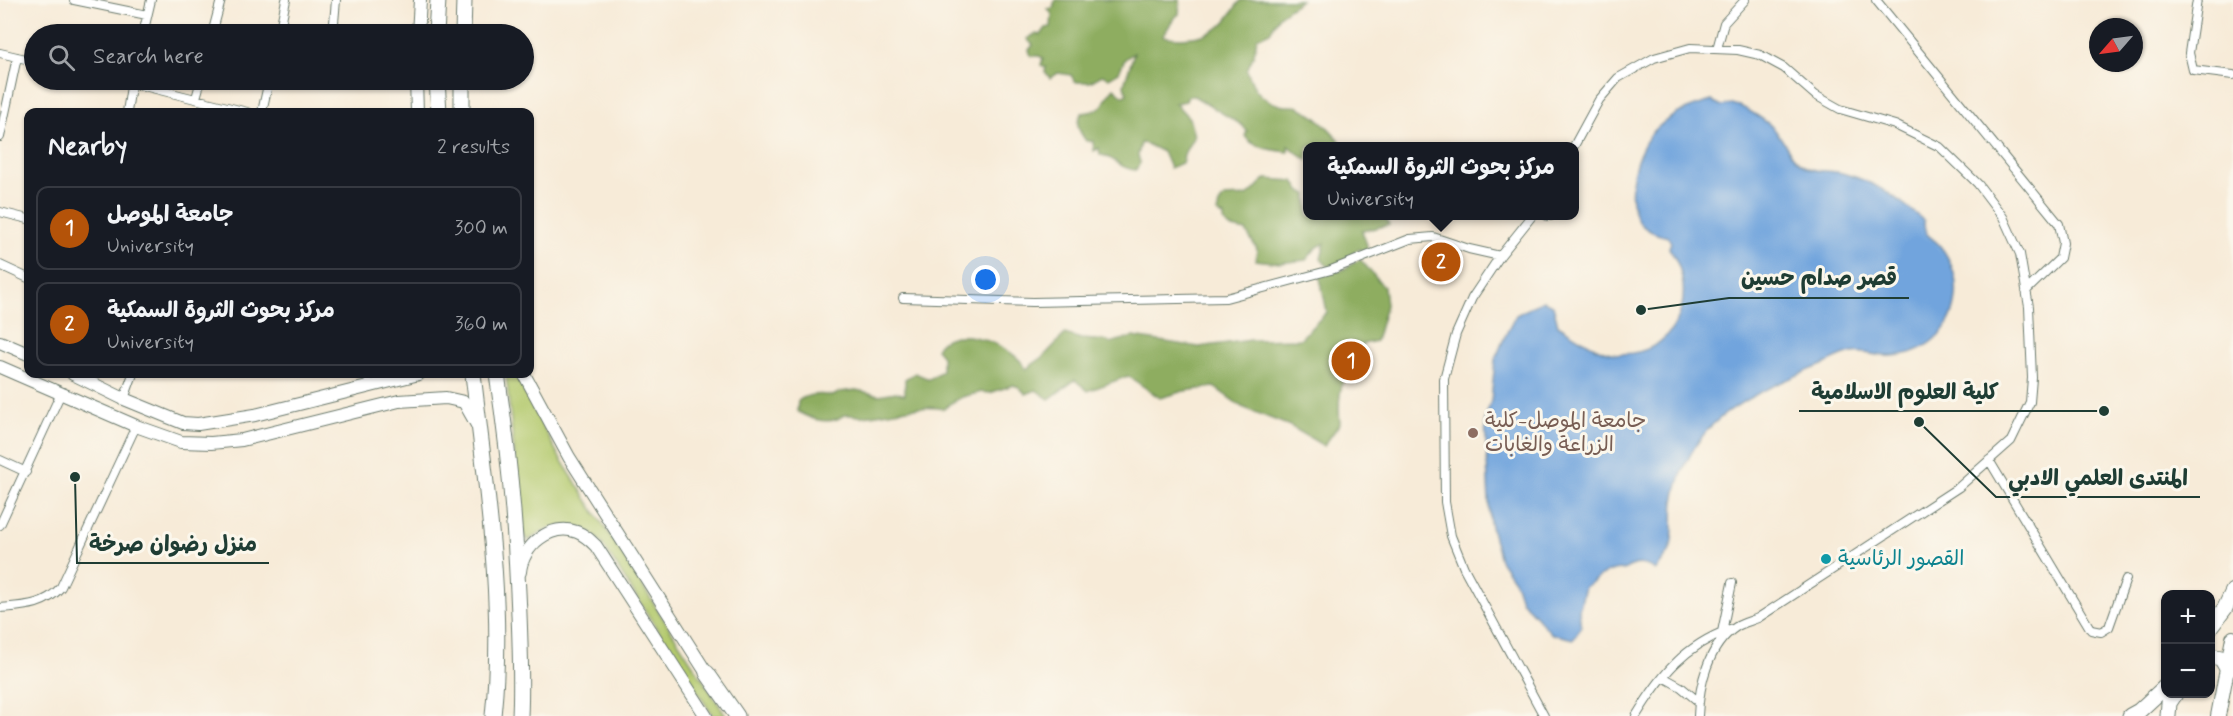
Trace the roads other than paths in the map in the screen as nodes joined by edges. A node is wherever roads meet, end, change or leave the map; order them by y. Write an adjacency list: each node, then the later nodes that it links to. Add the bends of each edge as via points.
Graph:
1 (74, 0): 12 (street)
2 (152, 0): 12 (street)
3 (221, 0): 14 (street)
4 (286, 0): 15 (street)
5 (336, 0): 16 (street)
6 (420, 0): 17 (main road)
7 (438, 0): 18 (highway)
8 (464, 0): 19 (highway)
9 (1744, 0): 20 (street, via 1724,23)
10 (1876, 0): 47 (street, via 2059,224 2063,243 2060,258)
11 (2196, 0): 24 (street, via 2189,52 2193,70)
12 (147, 15): 13 (street)
13 (145, 24)
14 (215, 24)
15 (281, 24)
16 (334, 24)
17 (419, 24)
18 (437, 24)
19 (464, 24)
20 (1717, 49): 40 (street, via 1690,48 1654,58 1618,78 1599,100); 47 (street, via 1760,55 1840,109 1895,125 1940,147 1978,184 2003,217 2020,254)
21 (0, 53): 22 (street)
22 (17, 57): 23 (street); 39 (street)
23 (24, 59)
24 (2233, 75)
25 (131, 90): 33 (street)
26 (166, 90): 32 (street)
27 (198, 90): 32 (street)
28 (267, 90): 35 (street)
29 (416, 90): 36 (main road)
30 (438, 90): 37 (highway)
31 (462, 90): 38 (highway)
32 (196, 98): 34 (street)
33 (128, 108)
34 (232, 108)
35 (263, 108)
36 (417, 108)
37 (439, 108)
38 (462, 108)
39 (0, 137)
40 (1577, 142)
41 (0, 212): 42 (street)
42 (24, 218)
43 (1529, 220): 44 (street)
44 (1500, 256): 48 (street, via 1433,237 1410,239 1336,268 1226,298 1033,302); 86 (street, via 1472,298 1456,334 1444,380 1445,502 1451,536 1464,567)
45 (0, 265): 46 (street)
46 (24, 276)
47 (2026, 291): 67 (street, via 2030,402 2011,441)
48 (903, 298)
49 (0, 342): 50 (main road)
50 (24, 352)
51 (0, 367): 52 (main road)
52 (24, 377)
53 (26, 378): 60 (main road)
54 (81, 378): 61 (main road)
55 (132, 378): 61 (street)
56 (473, 378): 64 (highway)
57 (498, 378): 73 (highway)
58 (526, 378): 81 (main road, via 569,458)
59 (368, 379): 62 (main road, via 255,415)
60 (61, 393): 63 (main road); 68 (street)
61 (124, 399): 62 (main road, via 183,423)
62 (211, 423): 65 (main road)
63 (136, 426): 65 (main road, via 181,442); 74 (street, via 61,587 36,604)
64 (480, 431): 65 (main road, via 464,402 446,398 399,401 242,440); 88 (highway, via 493,544)
65 (211, 443)
66 (0, 460): 68 (street)
67 (1989, 460): 70 (street, via 2091,630 2101,632 2109,627); 76 (street, via 1959,487 1758,618)
68 (26, 472): 69 (street)
69 (0, 525)
70 (2126, 579)
71 (1732, 583): 77 (street)
72 (2233, 591): 75 (highway)
73 (519, 594): 87 (main road, via 520,566 536,541 566,529 587,537); 89 (highway)
74 (0, 608)
75 (2215, 622)
76 (1735, 627): 77 (street); 85 (street, via 1706,667)
77 (1722, 632): 82 (street, via 1703,640)
78 (2233, 638): 80 (main road)
79 (2215, 657): 80 (highway, via 2221,658)
80 (2228, 670): 95 (main road)
81 (707, 673): 90 (highway)
82 (1663, 677): 85 (street); 91 (street)
83 (2161, 691): 93 (highway)
84 (2172, 698): 94 (highway)
85 (1698, 702): 92 (street)
86 (1542, 714)
87 (705, 715)
88 (493, 716)
89 (519, 716)
90 (736, 716)
91 (1636, 716)
92 (1698, 716)
93 (2130, 716)
94 (2168, 716)
95 (2218, 716)

